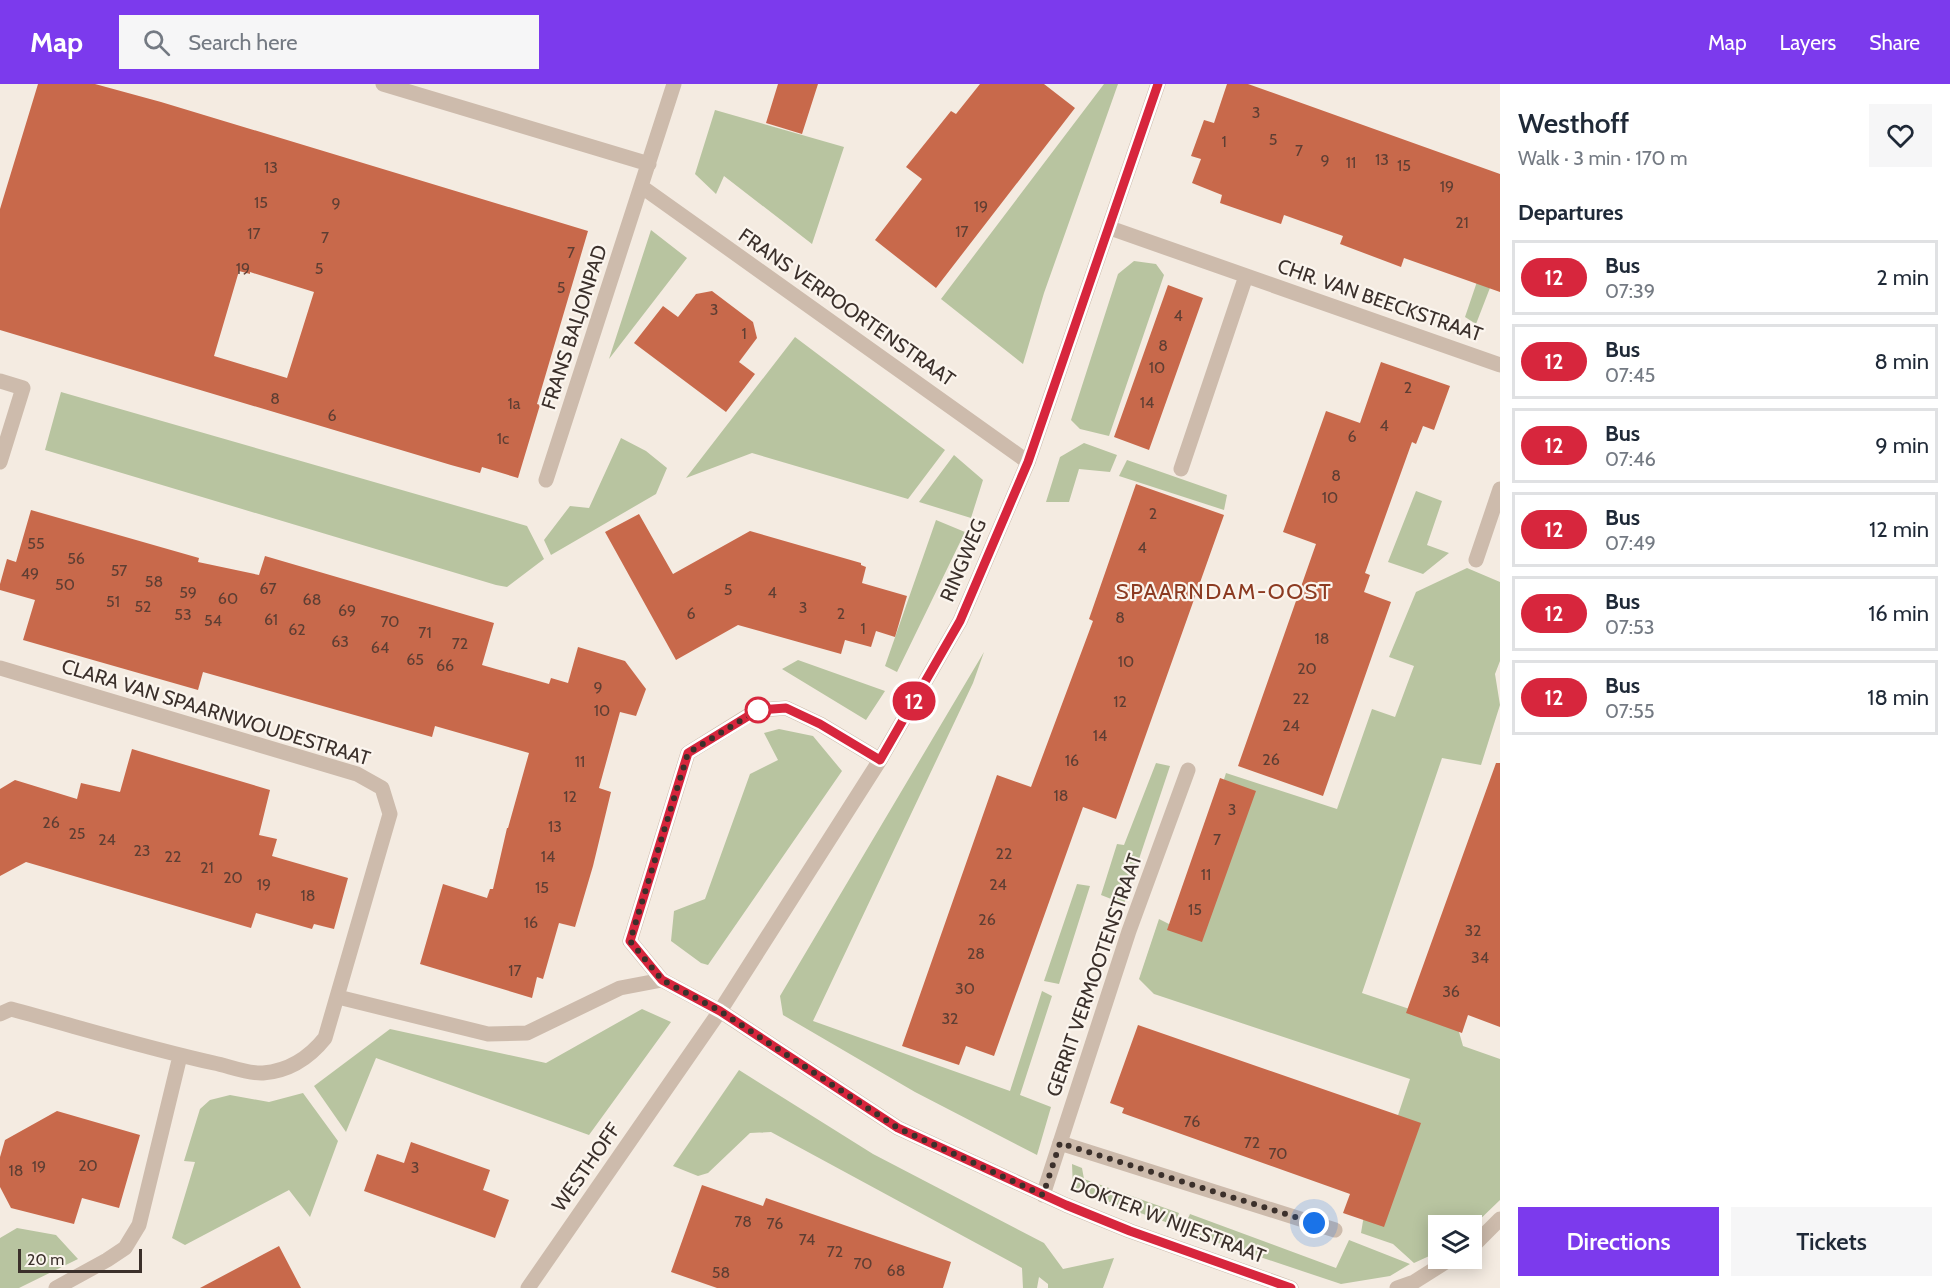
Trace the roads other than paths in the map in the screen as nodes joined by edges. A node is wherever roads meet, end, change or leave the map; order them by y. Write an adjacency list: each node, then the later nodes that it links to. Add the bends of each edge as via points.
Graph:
1 (383, 84): 4 (street)
2 (674, 84): 4 (street, FRANS BALJONPAD)
3 (1158, 84): 6 (street, RINGWEG)
4 (649, 164): 5 (street, FRANS BALJONPAD)
5 (642, 187): 11 (street, FRANS VERPOORTENSTRAAT); 13 (street, FRANS BALJONPAD)
6 (1110, 228): 7 (street, CHR. VAN BEECKSTRAAT); 11 (street, RINGWEG)
7 (1246, 276): 8 (street, CHR. VAN BEECKSTRAAT); 12 (street, CHR. VAN BEECKSTRAAT)
8 (1500, 365)
9 (0, 381): 10 (street, via 23,388)
10 (0, 462)
11 (1028, 462): 17 (street, RINGWEG, via 960,621)
12 (1181, 469)
13 (546, 480)
14 (1500, 489): 15 (street)
15 (1476, 560)
16 (0, 668): 20 (street, CLARA VAN SPAARNWOUDESTRAAT, via 357,774 382,788 390,814)
17 (880, 760): 19 (street, via 786,708 758,710 688,753 630,941); 21 (street, RINGWEG)
18 (1188, 770): 24 (street, GERRIT VERMOOTENSTRAAT, via 1129,931)
19 (662, 980): 20 (street, via 620,988 527,1033 488,1034); 21 (street)
20 (338, 997): 23 (street, CLARA VAN SPAARNWOUDESTRAAT, via 325,1038 299,1063 261,1073)
21 (720, 1011): 25 (street, DOKTER W NIJESTRAAT, via 898,1128); 31 (street, WESTHOFF)
22 (0, 1014): 23 (street, CLARA VAN SPAARNWOUDESTRAAT, via 11,1009)
23 (180, 1056): 30 (street, via 139,1225 125,1248)
24 (1060, 1143): 25 (street, GERRIT VERMOOTENSTRAAT); 27 (street)
25 (1043, 1195): 32 (street, DOKTER W NIJESTRAAT, via 1130,1231)
26 (1500, 1219): 28 (street)
27 (1335, 1230)
28 (1482, 1237)
29 (1435, 1269): 33 (street)
30 (56, 1288)
31 (528, 1288)
32 (1291, 1288)
33 (1397, 1288)

